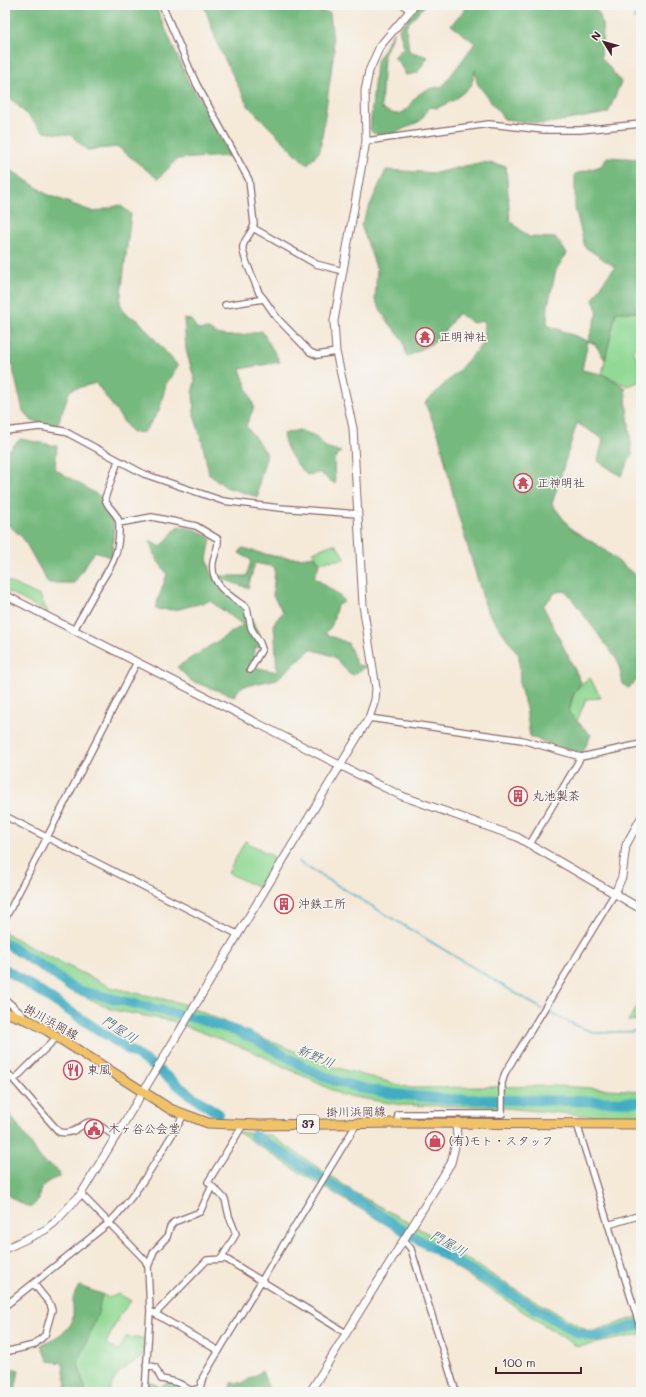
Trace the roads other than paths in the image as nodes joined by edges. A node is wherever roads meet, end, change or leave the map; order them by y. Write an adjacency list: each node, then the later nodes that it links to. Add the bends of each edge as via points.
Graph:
1 (162, 5): 7 (street, via 196,83 249,180)
2 (404, 5): 4 (street)
3 (415, 5): 4 (street)
4 (409, 11): 6 (street, via 380,46 369,71 365,91)
5 (641, 124): 6 (street, via 580,130 544,130 489,124)
6 (366, 141): 8 (street)
7 (253, 228): 8 (street, via 316,264); 9 (street, via 246,236 242,248 260,294)
8 (343, 271): 11 (street, via 334,321)
9 (264, 298): 10 (street); 11 (street, via 277,318 310,352 317,355)
10 (225, 305)
11 (336, 352): 14 (street, via 353,428)
12 (5, 431): 13 (street, via 40,427 64,431)
13 (118, 461): 14 (street, via 144,474 223,501); 15 (street, via 106,502)
14 (358, 514): 20 (street, via 363,605 376,688)
15 (119, 523): 17 (street, via 117,551 111,568); 19 (street, via 152,517 196,526 218,539 213,575 226,593 247,608 250,628 262,649)
16 (5, 595): 17 (street)
17 (74, 630): 18 (street)
18 (136, 662): 23 (street); 26 (street)
19 (250, 670)
20 (369, 718): 22 (street, via 522,740); 23 (street)
21 (641, 744): 22 (street)
22 (581, 757): 27 (street)
23 (341, 767): 27 (street, via 402,796); 31 (street)
24 (5, 816): 26 (street)
25 (641, 818): 28 (street, via 626,845 622,877)
26 (47, 837): 30 (street); 31 (street)
27 (530, 844): 28 (street)
28 (614, 893): 29 (street); 40 (street, via 505,1074 502,1083 502,1114 398,1114)
29 (641, 909)
30 (5, 919)
31 (237, 934): 38 (street)
32 (5, 999): 34 (street)
33 (5, 1012): 34 (main road, 掛川浜岡線 / 37)
34 (30, 1021): 35 (main road, 掛川浜岡線 / 37)
35 (57, 1037): 37 (street); 38 (main road, 掛川浜岡線 / 37)
36 (5, 1070): 37 (street)
37 (14, 1080): 46 (street, via 59,1132 74,1132 93,1122)
38 (142, 1093): 39 (main road, 掛川浜岡線 / 37); 46 (street)
39 (184, 1115): 44 (main road, 掛川浜岡線 / 37, via 208,1123); 50 (street, via 136,1193)
40 (397, 1123): 41 (main road, 掛川浜岡線 / 37); 45 (main road, 掛川浜岡線 / 37)
41 (456, 1123): 42 (main road, 掛川浜岡線 / 37); 52 (street, via 457,1138 451,1163)
42 (577, 1124): 43 (main road, 掛川浜岡線 / 37); 51 (street)
43 (641, 1124)
44 (243, 1125): 45 (main road, 掛川浜岡線 / 37); 47 (street, via 208,1182)
45 (356, 1125): 56 (street)
46 (116, 1137): 48 (street)
47 (212, 1188): 54 (street, via 225,1199 228,1216 236,1234); 55 (street, via 200,1212 170,1226 168,1236 154,1251)
48 (81, 1194): 50 (street); 53 (street, via 45,1230)
49 (641, 1215): 51 (street)
50 (109, 1224): 55 (street, via 145,1260); 57 (street)
51 (608, 1225): 60 (street)
52 (404, 1240): 61 (street); 67 (street, via 411,1248)
53 (5, 1249)
54 (221, 1260): 56 (street, via 226,1259); 59 (street, via 207,1260)
55 (148, 1267): 59 (street)
56 (262, 1281): 61 (street); 62 (street)
57 (34, 1284): 58 (street); 63 (street, via 52,1310 45,1335 34,1345)
58 (5, 1306)
59 (152, 1312): 62 (street); 64 (street)
60 (641, 1330)
61 (346, 1333): 66 (street)
62 (219, 1351): 64 (street, via 203,1377 202,1385 193,1390 187,1390 180,1383 161,1379 155,1367)
63 (5, 1352)
64 (146, 1364): 65 (street)
65 (145, 1392)
66 (310, 1392)
67 (456, 1392)

